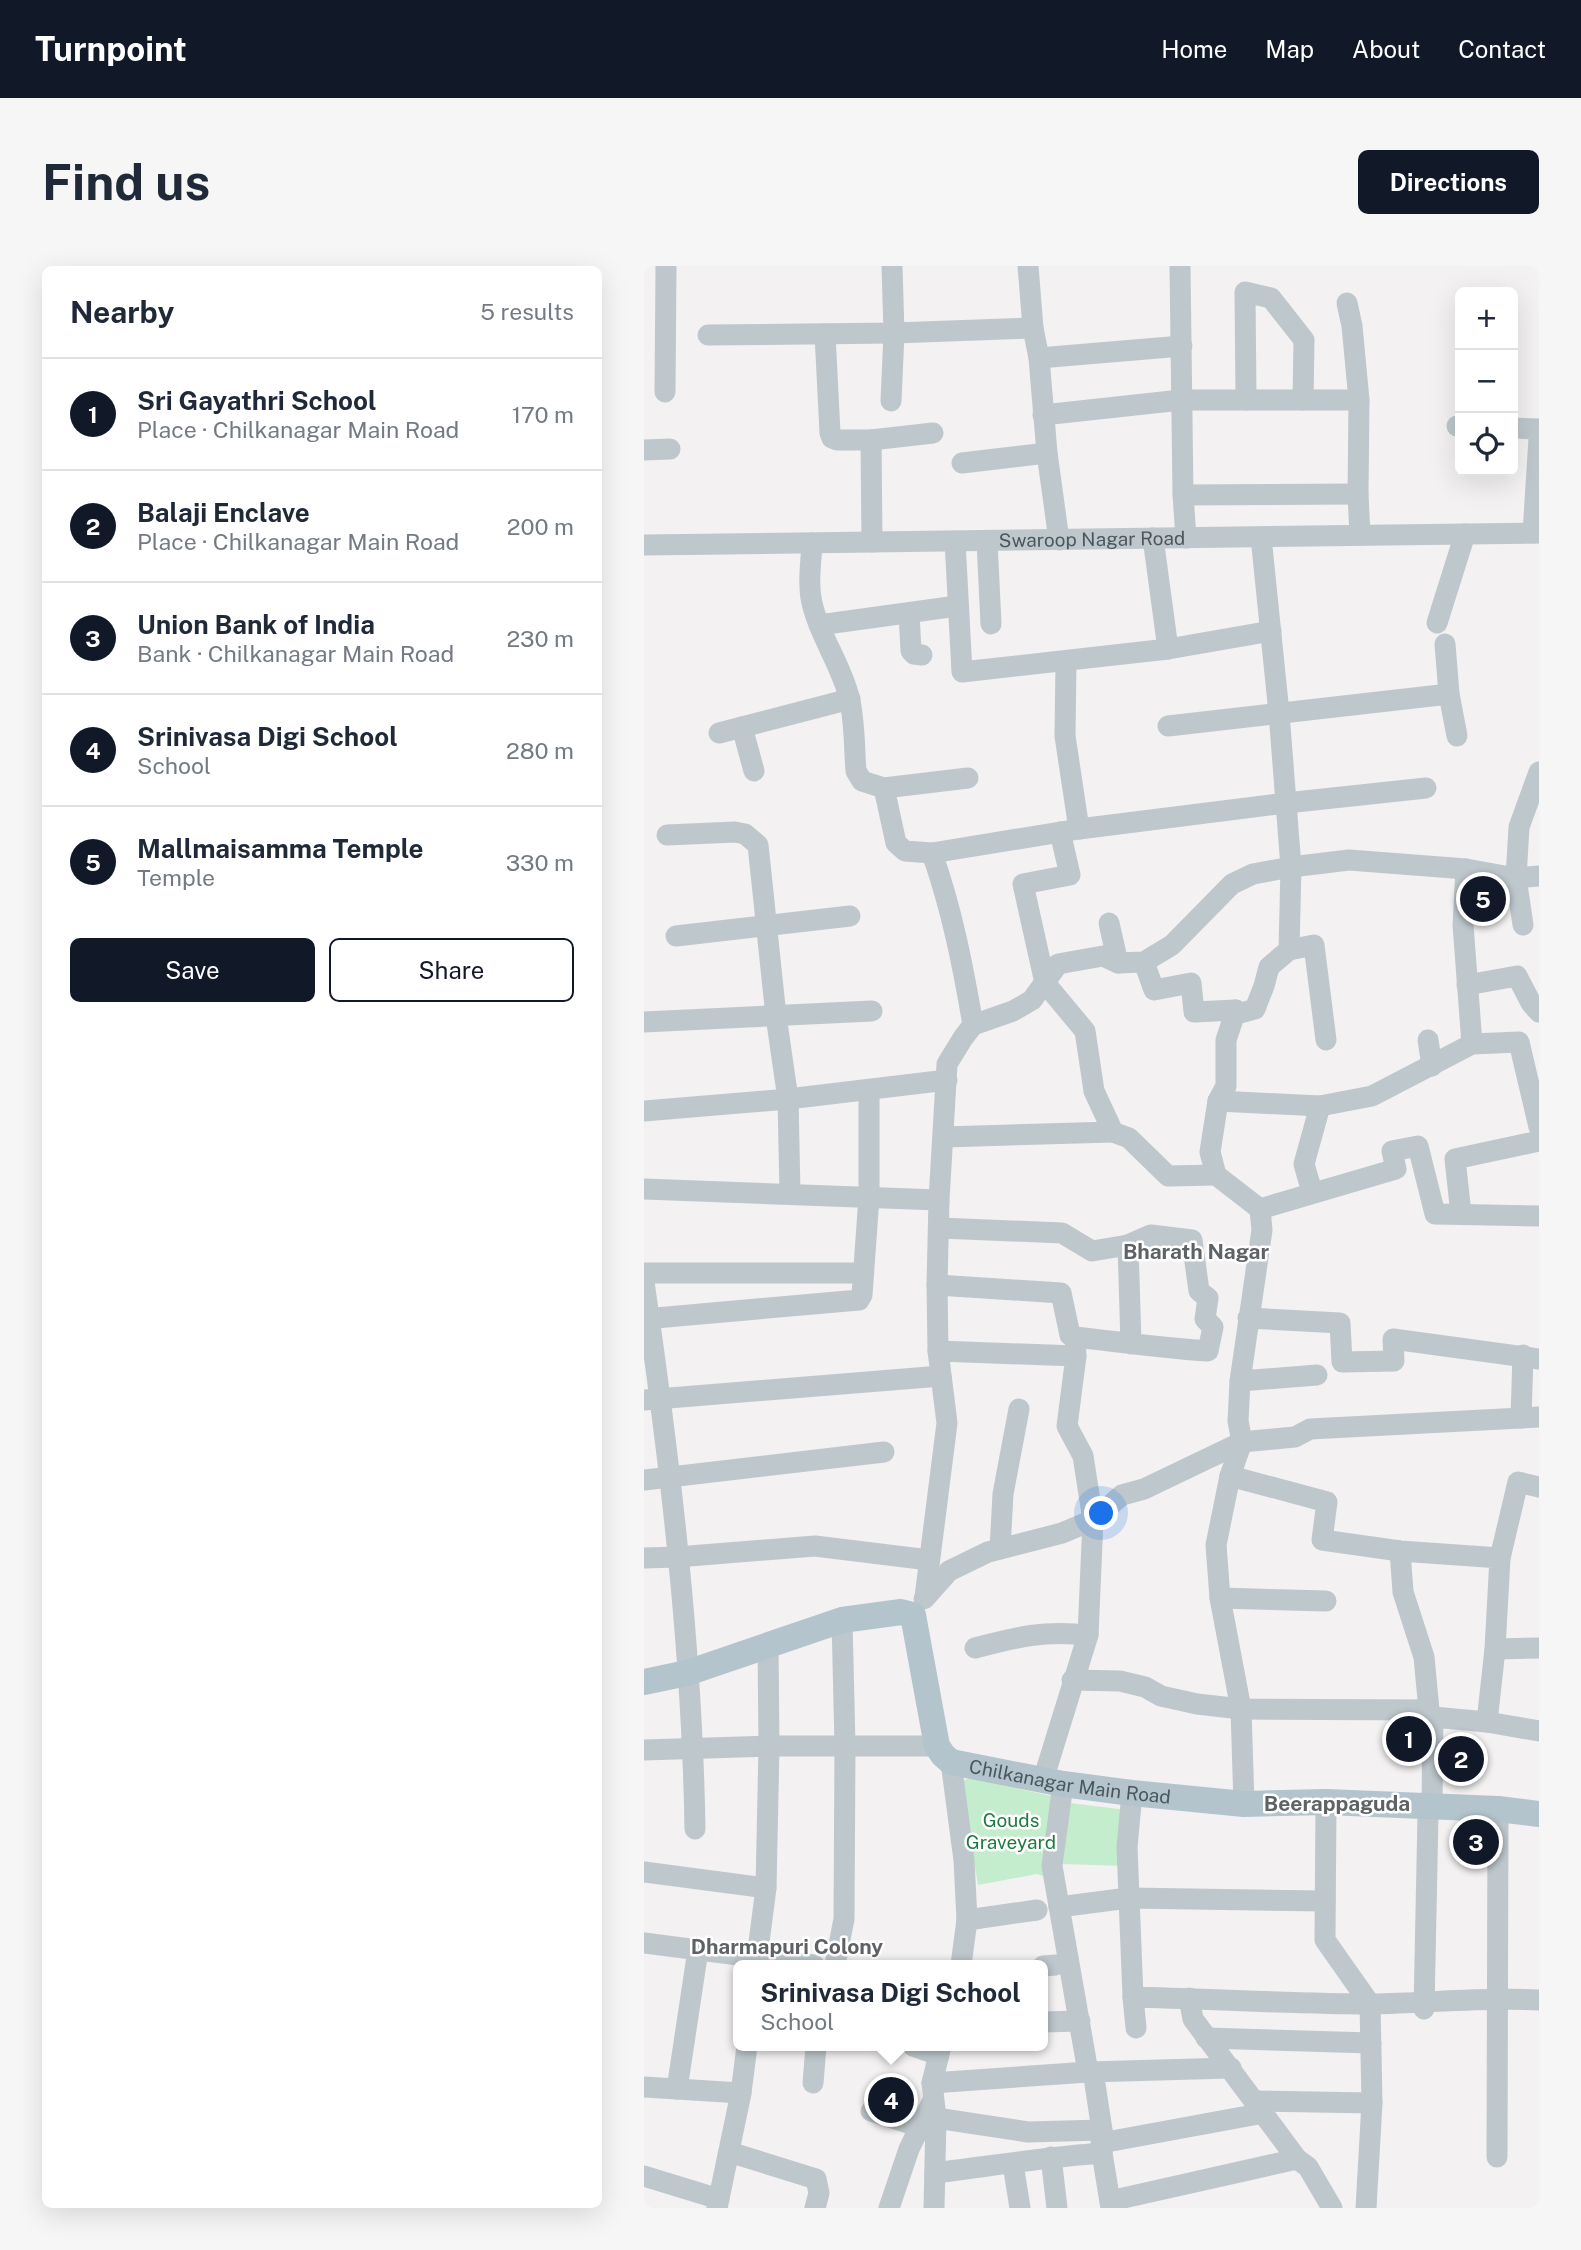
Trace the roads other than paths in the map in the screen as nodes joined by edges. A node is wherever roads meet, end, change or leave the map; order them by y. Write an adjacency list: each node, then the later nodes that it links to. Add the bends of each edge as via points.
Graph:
1 (666, 266): 12 (street)
2 (892, 266): 7 (street)
3 (1028, 266): 6 (street)
4 (1180, 266): 10 (street)
5 (1347, 303): 16 (street)
6 (1034, 328): 7 (street); 11 (street)
7 (894, 333): 8 (street); 17 (street)
8 (825, 334): 9 (street); 23 (street, via 832,438)
9 (708, 335)
10 (1182, 346): 11 (street); 13 (street)
11 (1039, 358): 18 (street)
12 (665, 392)
13 (1181, 400): 14 (street); 18 (street); 28 (street)
14 (1246, 400): 15 (street); 15 (street, via 1245,292 1270,299 1304,340)
15 (1303, 400): 16 (street)
16 (1359, 400): 29 (street)
17 (891, 401)
18 (1043, 415): 26 (street)
19 (1518, 428): 20 (street)
20 (1539, 429)
21 (933, 433): 23 (street)
22 (1539, 438): 30 (street)
23 (871, 440): 39 (street)
24 (670, 449): 25 (street)
25 (644, 450)
26 (1046, 453): 27 (street); 36 (street)
27 (962, 463)
28 (1183, 495): 29 (street); 35 (street)
29 (1358, 495): 32 (street)
30 (1536, 533): 31 (street, Swaroop Nagar Road)
31 (1465, 534): 32 (street, Swaroop Nagar Road); 44 (street)
32 (1360, 535): 33 (street, Swaroop Nagar Road)
33 (1261, 537): 35 (street, Swaroop Nagar Road); 47 (street)
34 (1153, 538): 35 (street, Swaroop Nagar Road); 36 (street, Swaroop Nagar Road); 49 (street)
35 (1186, 538)
36 (1059, 540): 38 (street, Swaroop Nagar Road)
37 (955, 541): 38 (street, Swaroop Nagar Road); 39 (street, Swaroop Nagar Road); 42 (street)
38 (987, 541): 45 (street)
39 (872, 542): 40 (street, Swaroop Nagar Road)
40 (812, 543): 41 (street, Swaroop Nagar Road); 46 (street, via 810,583)
41 (644, 545)
42 (957, 607): 43 (street); 51 (street, via 962,672)
43 (909, 613): 46 (street); 50 (street, via 911,651)
44 (1437, 622)
45 (991, 624)
46 (819, 625): 53 (street)
47 (1271, 631): 49 (street); 54 (street)
48 (1445, 644): 52 (street)
49 (1168, 649): 51 (street)
50 (922, 655)
51 (1066, 661): 65 (street)
52 (1449, 694): 54 (street); 58 (street)
53 (850, 699): 56 (street); 62 (street, via 858,778)
54 (1279, 713): 55 (street); 64 (street)
55 (1168, 726)
56 (742, 727): 57 (street); 59 (street)
57 (719, 733)
58 (1457, 736)
59 (754, 771)
60 (1539, 772): 71 (street, via 1519,827)
61 (968, 778): 62 (street)
62 (884, 788): 67 (street, via 896,843 905,851)
63 (1426, 788): 64 (street)
64 (1286, 803): 65 (street); 68 (street)
65 (1069, 831): 67 (street); 80 (street, via 1070,875 1023,884)
66 (667, 835): 75 (street, via 735,832 752,837 758,845)
67 (932, 853): 87 (street, via 957,935)
68 (1292, 867): 69 (street, via 1349,860); 77 (street); 78 (street, via 1253,874 1233,884 1172,946)
69 (1466, 869): 71 (street); 81 (street)
70 (1539, 876): 71 (street)
71 (1516, 878): 74 (street)
72 (850, 916): 75 (street)
73 (1109, 923): 79 (street)
74 (1523, 925)
75 (767, 927): 76 (street); 85 (street)
76 (676, 936)
77 (1289, 950): 82 (street, via 1269,967 1255,1009 1237,1014); 88 (street, via 1314,945)
78 (1144, 962): 79 (street); 82 (street, via 1153,990 1191,983 1194,1012)
79 (1118, 963): 80 (street, via 1103,956 1058,964)
80 (1045, 984): 87 (street, via 1032,1000); 99 (street, via 1085,1031 1094,1091)
81 (1467, 985): 84 (street, via 1517,976); 90 (street)
82 (1236, 1010): 95 (street, via 1226,1040 1226,1086)
83 (872, 1011): 85 (street)
84 (1539, 1012)
85 (776, 1016): 86 (street); 94 (street)
86 (644, 1022)
87 (973, 1026): 92 (street, via 947,1064)
88 (1326, 1040)
89 (1428, 1040): 91 (street)
90 (1472, 1044): 91 (street); 98 (street, via 1520,1042)
91 (1432, 1066): 96 (street, via 1377,1095)
92 (947, 1080): 93 (street); 100 (street)
93 (869, 1090): 94 (street); 106 (street)
94 (788, 1099): 97 (street); 105 (street)
95 (1217, 1101): 96 (street); 102 (street, via 1210,1152)
96 (1320, 1106): 104 (street, via 1304,1164)
97 (644, 1111)
98 (1539, 1127)
99 (1112, 1132): 100 (street); 102 (street, via 1129,1138 1168,1176)
100 (944, 1137): 107 (street)
101 (1539, 1140): 109 (street, via 1455,1159)
102 (1216, 1175): 108 (street)
103 (644, 1189): 105 (street)
104 (1312, 1192): 108 (street); 109 (street, via 1396,1169 1392,1151 1418,1146 1435,1214)
105 (790, 1194): 106 (street)
106 (869, 1197): 107 (street); 114 (street)
107 (939, 1200): 111 (street)
108 (1260, 1209): 117 (street, via 1262,1230)
109 (1461, 1214): 110 (street)
110 (1539, 1216)
111 (940, 1228): 112 (street, via 1062,1233 1092,1251); 116 (street)
112 (1128, 1245): 119 (street); 119 (street, via 1151,1235 1192,1240 1199,1291 1208,1298 1205,1319 1213,1327 1208,1351)
113 (644, 1273): 114 (street)
114 (862, 1273): 118 (street, via 862,1295 853,1302)
115 (644, 1282): 118 (street)
116 (937, 1285): 120 (street, via 1061,1293); 121 (street)
117 (1248, 1318): 122 (street, via 1340,1323 1342,1362 1394,1361 1393,1339); 125 (street)
118 (647, 1319): 126 (street)
119 (1131, 1344): 120 (street)
120 (1076, 1347): 121 (street); 135 (street, via 1067,1426 1083,1456)
121 (938, 1351): 124 (street)
122 (1531, 1357): 128 (street)
123 (1317, 1375): 125 (street)
124 (941, 1376): 126 (street); 141 (street, via 947,1423)
125 (1241, 1381): 129 (street, via 1238,1421)
126 (652, 1399): 132 (street)
127 (1019, 1409): 136 (street, via 1003,1494)
128 (1530, 1417): 129 (street, via 1310,1429 1295,1437)
129 (1242, 1442): 131 (street); 135 (street, via 1144,1489 1122,1494)
130 (884, 1452): 132 (street)
131 (1230, 1476): 137 (street, via 1327,1502 1322,1539); 142 (street, via 1216,1545)
132 (669, 1478): 133 (street); 138 (street)
133 (644, 1480)
134 (1539, 1487): 140 (street, via 1518,1482)
135 (1093, 1520): 136 (street); 146 (street)
136 (1000, 1549): 144 (street, via 949,1571)
137 (1400, 1551): 140 (street); 155 (street, via 1403,1592 1424,1657)
138 (677, 1557): 139 (street); 141 (street, via 815,1546); 151 (street)
139 (644, 1558)
140 (1500, 1558): 150 (street)
141 (929, 1560): 144 (street)
142 (1220, 1598): 143 (street); 154 (street)
143 (1325, 1601)
144 (919, 1606): 145 (main road); 162 (main road)
145 (842, 1620): 147 (main road); 158 (street)
146 (1088, 1635): 148 (street, via 1029,1634); 152 (street)
147 (768, 1644): 151 (main road); 159 (street)
148 (975, 1647)
149 (1539, 1648): 150 (street)
150 (1495, 1649): 156 (street)
151 (687, 1673): 153 (main road); 160 (street)
152 (1072, 1680): 154 (street, via 1120,1681 1161,1696); 163 (street)
153 (644, 1682)
154 (1241, 1709): 155 (street); 166 (street)
155 (1431, 1714): 156 (street); 167 (street)
156 (1487, 1722): 157 (street)
157 (1539, 1731)
158 (845, 1745): 159 (street); 162 (street); 182 (street, via 844,1919)
159 (769, 1746): 160 (street); 172 (street)
160 (694, 1748): 161 (street); 170 (street)
161 (644, 1750)
162 (944, 1754): 163 (main road, Chilkanagar Main Road); 177 (street, via 964,1860)
163 (1053, 1782): 164 (main road, Chilkanagar Main Road); 175 (street, via 1052,1866)
164 (1132, 1793): 166 (main road, Chilkanagar Main Road); 173 (street)
165 (1326, 1802): 166 (main road, Chilkanagar Main Road); 167 (main road, Chilkanagar Main Road); 174 (street)
166 (1244, 1804)
167 (1433, 1807): 168 (main road, Chilkanagar Main Road); 189 (street, via 1428,1815)
168 (1498, 1809): 169 (main road, Chilkanagar Main Road); 186 (street)
169 (1539, 1814)
170 (695, 1829)
171 (644, 1872): 172 (street)
172 (766, 1888): 181 (street)
173 (1128, 1898): 174 (street); 175 (street); 184 (street)
174 (1325, 1901): 188 (street, via 1325,1940)
175 (1059, 1907): 191 (street)
176 (1037, 1910): 177 (street)
177 (967, 1920): 183 (street)
178 (644, 1943): 179 (street)
179 (698, 1950): 180 (street); 202 (street)
180 (752, 1960)
181 (757, 1960)
182 (836, 1960)
183 (962, 1960)
184 (1133, 1997): 185 (street); 192 (street)
185 (1189, 1998): 188 (street); 193 (street, via 1193,2019)
186 (1498, 1998): 187 (street); 189 (street); 211 (street)
187 (1539, 2000)
188 (1370, 2004): 189 (street); 194 (street)
189 (1424, 2006)
190 (1048, 2021): 191 (street)
191 (1080, 2021): 199 (street)
192 (1136, 2028)
193 (1206, 2038): 194 (street); 198 (street)
194 (1371, 2043): 204 (street)
195 (746, 2051): 203 (street)
196 (816, 2051): 200 (street)
197 (940, 2051): 205 (street)
198 (1231, 2068): 199 (street); 206 (street)
199 (1091, 2072): 205 (street); 208 (street)
200 (813, 2083)
201 (644, 2087): 202 (street)
202 (677, 2089): 203 (street)
203 (741, 2093): 209 (street)
204 (1372, 2103): 206 (street); 224 (street)
205 (930, 2107): 207 (street); 208 (street, via 1028,2132); 214 (street); 219 (street, via 909,2149)
206 (1260, 2107): 208 (street); 212 (street)
207 (871, 2111)
208 (1102, 2142): 210 (street); 217 (street)
209 (729, 2152): 216 (street); 218 (street, via 816,2179)
210 (1051, 2157): 213 (street); 222 (street)
211 (1497, 2157)
212 (1297, 2159): 217 (street); 223 (street, via 1308,2167)
213 (1013, 2164): 214 (street); 221 (street)
214 (935, 2173): 220 (street)
215 (644, 2176): 216 (street)
216 (718, 2203)
217 (1110, 2204)
218 (815, 2208)
219 (889, 2208)
220 (934, 2208)
221 (1020, 2208)
222 (1057, 2208)
223 (1332, 2208)
224 (1364, 2208)

